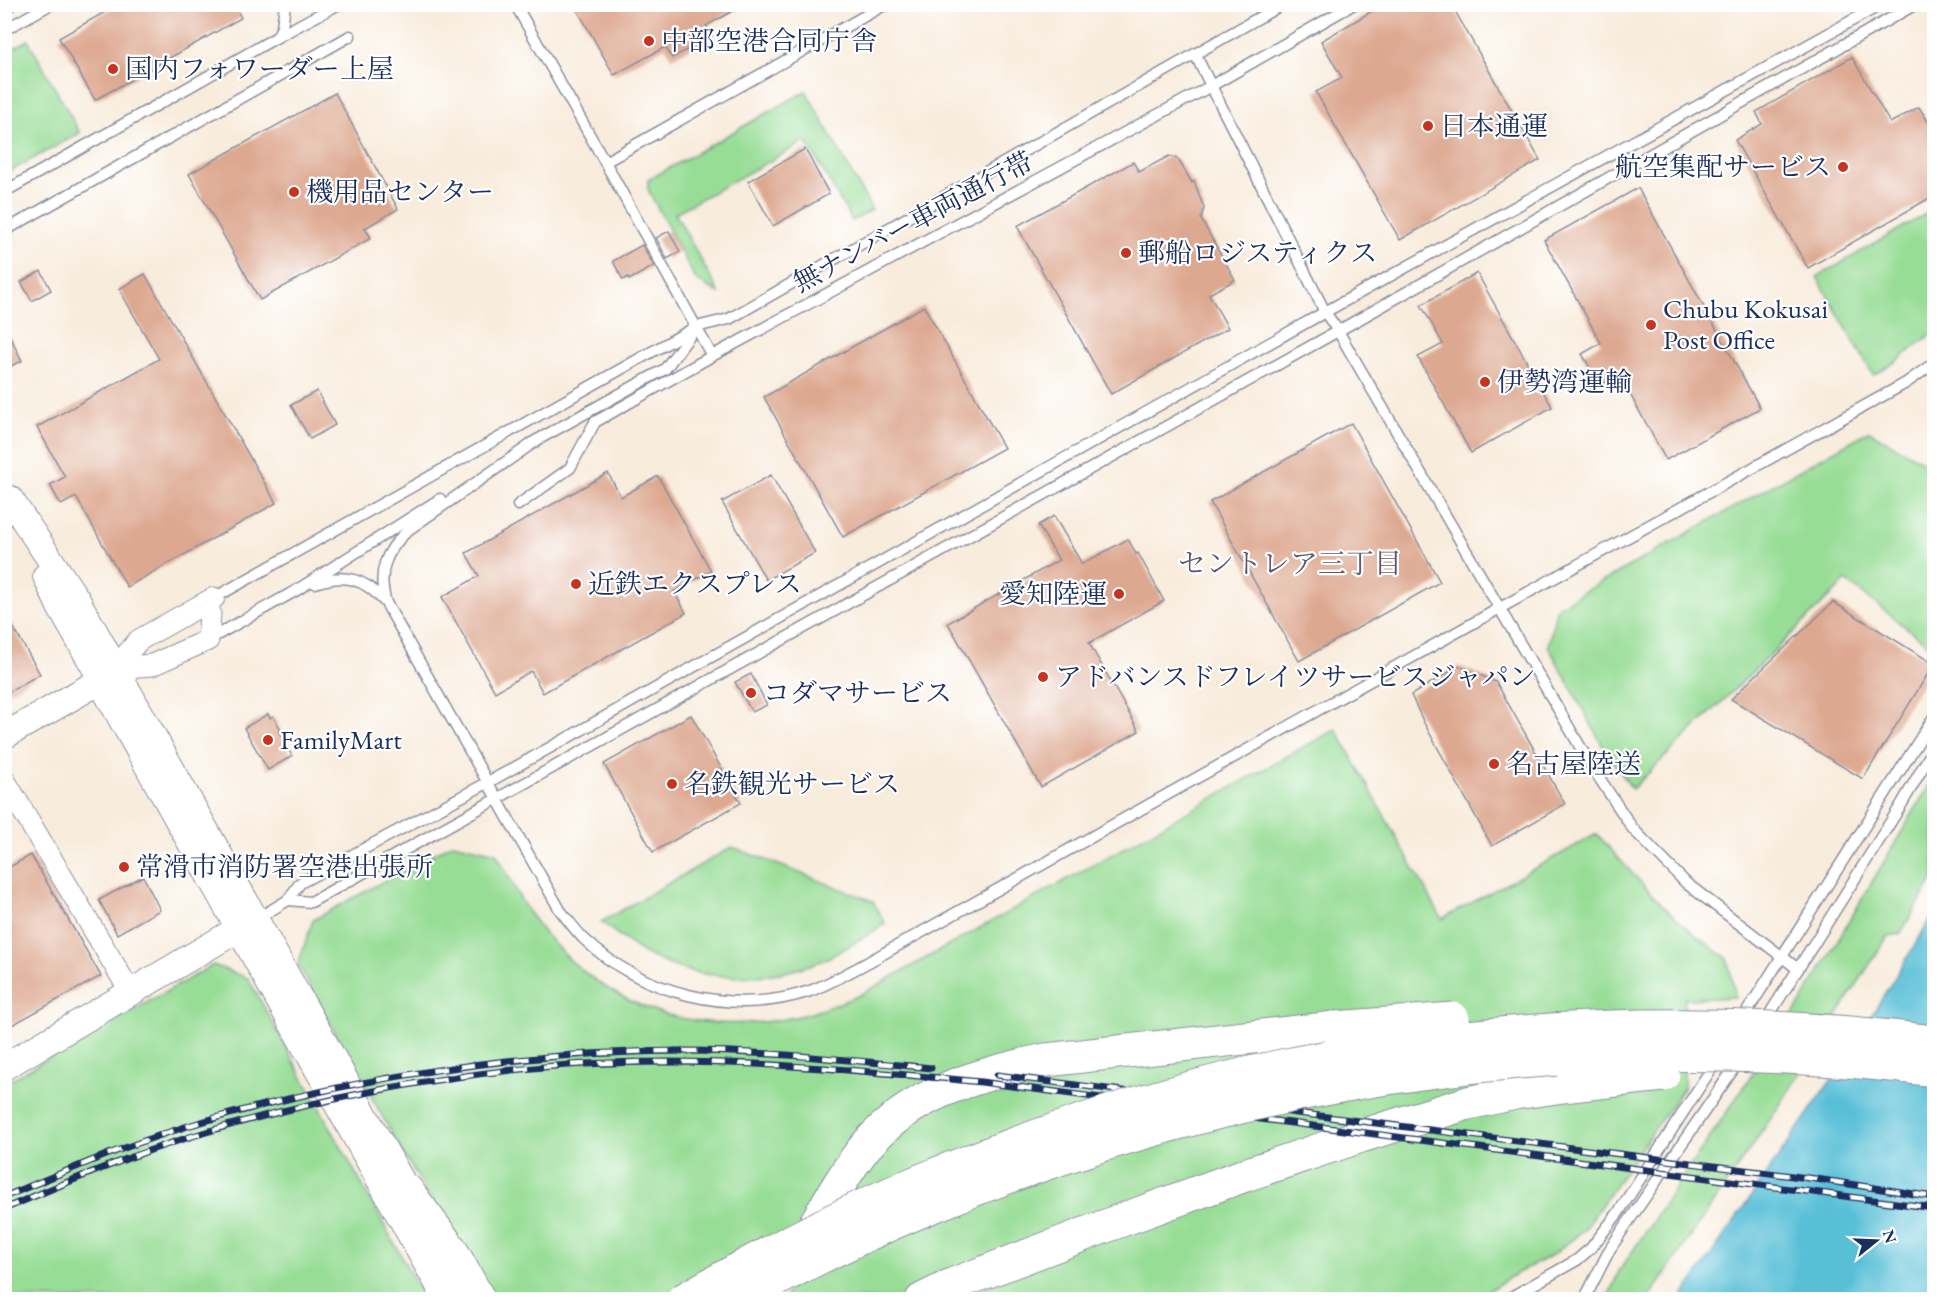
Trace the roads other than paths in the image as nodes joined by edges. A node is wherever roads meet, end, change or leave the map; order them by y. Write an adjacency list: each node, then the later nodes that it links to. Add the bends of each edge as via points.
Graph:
1 (12, 4): 11 (lane)
2 (51, 4): 12 (lane)
3 (285, 4): 14 (lane)
4 (339, 4): 14 (lane)
5 (515, 4): 17 (lane)
6 (886, 4): 17 (lane)
7 (1283, 4): 15 (lane)
8 (1354, 4): 16 (lane, 無ナンバー車両通行帯)
9 (1882, 4): 20 (lane)
10 (1916, 4): 22 (lane)
11 (4, 9)
12 (4, 30)
13 (350, 36): 19 (lane)
14 (277, 37): 18 (lane)
15 (1195, 54): 16 (lane); 21 (lane, via 729,319)
16 (1211, 86): 20 (lane); 23 (lane, 無ナンバー車両通行帯)
17 (605, 162): 21 (lane)
18 (4, 192)
19 (4, 231)
20 (1325, 312): 22 (lane); 38 (lane)
21 (696, 327): 23 (lane); 25 (lane, via 665,369); 29 (lane)
22 (1338, 331): 31 (lane); 39 (lane)
23 (712, 356): 27 (lane, 無ナンバー車両通行帯, via 595,422 570,468)
24 (1935, 363): 31 (lane, via 1906,383)
25 (536, 441): 28 (lane); 30 (lane, via 408,530 394,544 383,569)
26 (7, 494): 33 (street, via 60,607)
27 (518, 505)
28 (297, 590): 30 (lane, via 327,579 352,579 363,582); 32 (lane)
29 (206, 602): 32 (street, via 210,613); 33 (street, via 139,640)
30 (386, 603): 38 (lane)
31 (1500, 608): 39 (lane, via 872,960 810,991 778,998 748,1001 684,995 652,984 616,963 584,939 560,910); 42 (lane, via 1592,767 1633,829 1686,883)
32 (208, 640): 33 (street, via 152,665)
33 (109, 674): 35 (street); 41 (street, via 104,688)
34 (1935, 717): 42 (lane)
35 (4, 736)
36 (1935, 748): 43 (lane)
37 (4, 779): 44 (street)
38 (487, 783): 39 (lane); 40 (lane, via 300,883)
39 (495, 799): 40 (lane, via 311,902)
40 (288, 900): 41 (lane)
41 (247, 925): 44 (street); 50 (street); 54 (street)
42 (1782, 958): 43 (lane); 62 (lane, via 1618,1213 1591,1248 1577,1260)
43 (1798, 969): 63 (lane, via 1722,1089 1610,1249)
44 (131, 993): 47 (street)
45 (1935, 1028): 53 (highway, bridge, via 1806,1014 1535,1013 1335,1028 1046,1060 1006,1068 942,1089 890,1122 866,1146)
46 (1935, 1042): 52 (highway, bridge, via 1795,1030 1642,1027 1435,1041 1276,1068 1104,1114 1030,1139 908,1186)
47 (4, 1067)
48 (1935, 1070): 59 (highway, bridge, via 1752,1055 1618,1056 1502,1063 1329,1088 1172,1124 987,1184 867,1235)
49 (1935, 1075): 51 (highway, bridge, via 1682,1074 1620,1078 1515,1093 1468,1103 1350,1140)
50 (407, 1191): 55 (street); 56 (highway, via 451,1250)
51 (1060, 1243): 60 (highway); 61 (highway)
52 (743, 1266): 57 (highway, bridge); 58 (highway, bridge)
53 (773, 1292)
54 (447, 1299)
55 (467, 1299)
56 (479, 1299)
57 (664, 1299)
58 (683, 1299)
59 (739, 1299)
60 (922, 1299)
61 (944, 1299)
62 (1506, 1299)
63 (1584, 1299)

